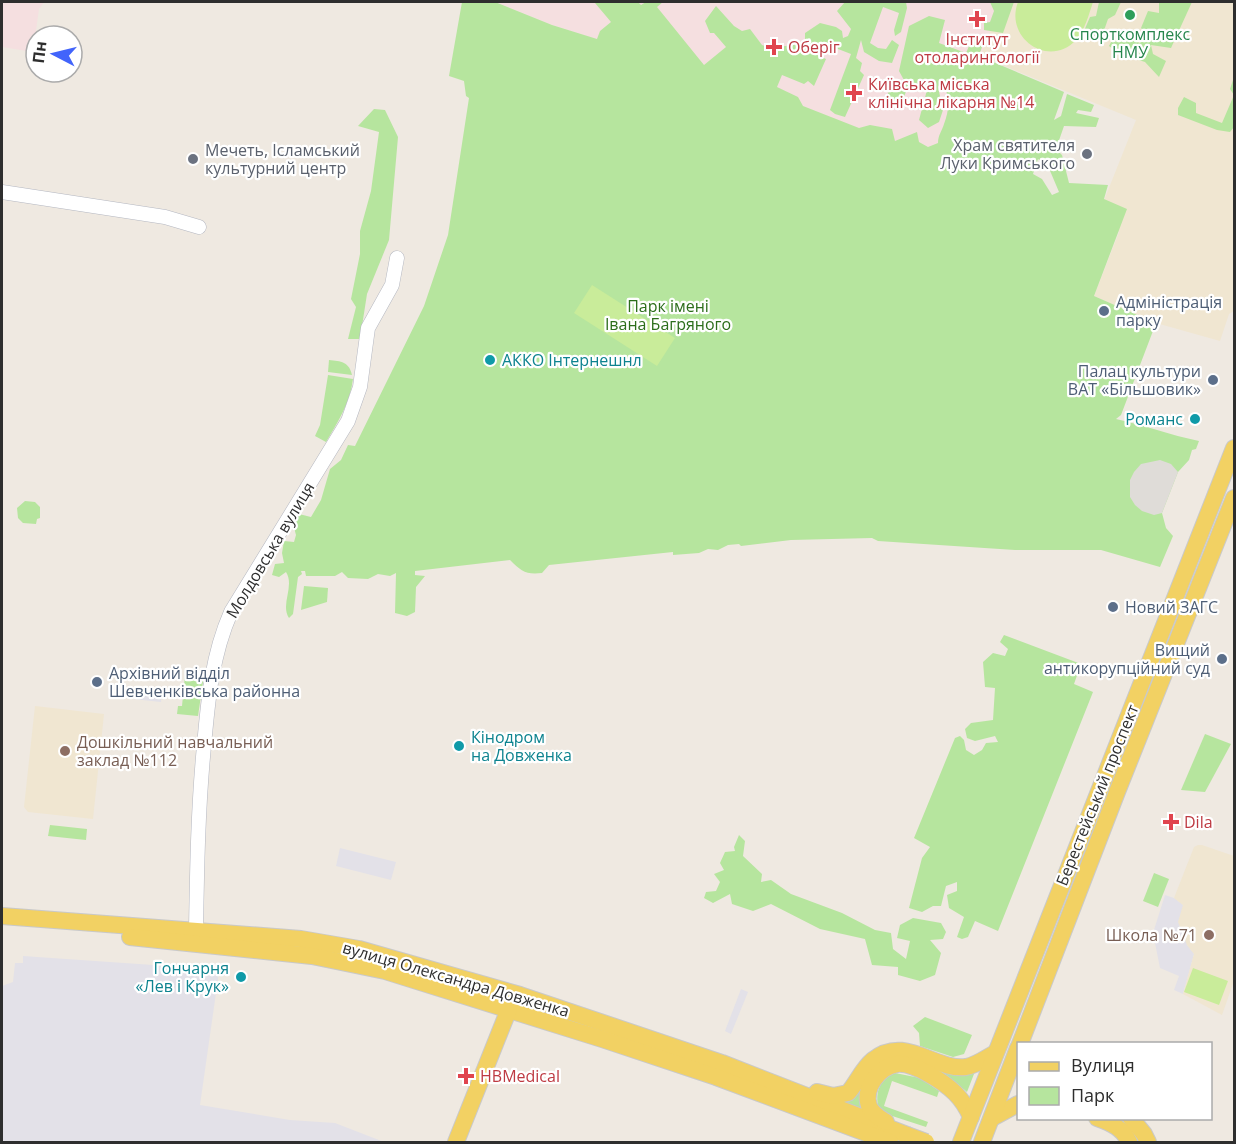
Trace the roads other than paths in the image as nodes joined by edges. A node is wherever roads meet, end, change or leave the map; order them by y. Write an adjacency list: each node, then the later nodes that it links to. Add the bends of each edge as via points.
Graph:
1 (2, 192): 2 (street, via 165,217)
2 (199, 227)
3 (397, 258): 9 (street, Молдовська вулиця, via 392,285 368,328 360,387 348,421 231,612 219,639 201,770)
4 (1234, 448): 15 (main road, Берестейський проспект)
5 (1234, 498): 6 (main road, Берестейський проспект)
6 (1229, 526): 11 (main road, Берестейський проспект)
7 (2, 916): 9 (main road, вулиця Олександра Довженка)
8 (2, 927): 10 (main road, вулиця Олександра Довженка, via 197,943 336,960)
9 (196, 930): 16 (main road, вулиця Олександра Довженка, via 302,939 359,949 520,995)
10 (509, 1009): 17 (main road, вулиця Олександра Довженка); 24 (main road)
11 (1029, 1019): 12 (main road, Берестейський проспект); 13 (main road)
12 (1021, 1042)
13 (1027, 1042)
14 (1017, 1051): 20 (main road)
15 (996, 1053): 16 (main road, via 966,1067 916,1052 884,1053 873,1059 848,1093 840,1096); 19 (main road, Берестейський проспект)
16 (722, 1063): 17 (main road, вулиця Олександра Довженка)
17 (788, 1097): 23 (main road); 25 (main road)
18 (1017, 1105): 20 (main road)
19 (971, 1117): 23 (main road, via 954,1092 941,1082 900,1064 883,1069 868,1096 873,1113); 27 (main road, Берестейський проспект)
20 (992, 1118): 28 (main road)
21 (1132, 1120): 30 (main road)
22 (1105, 1121): 29 (main road, via 1120,1130)
23 (907, 1135): 26 (main road, bridge)
24 (456, 1143)
25 (890, 1143)
26 (926, 1143)
27 (961, 1143)
28 (982, 1143)
29 (1129, 1143)
30 (1148, 1143)

